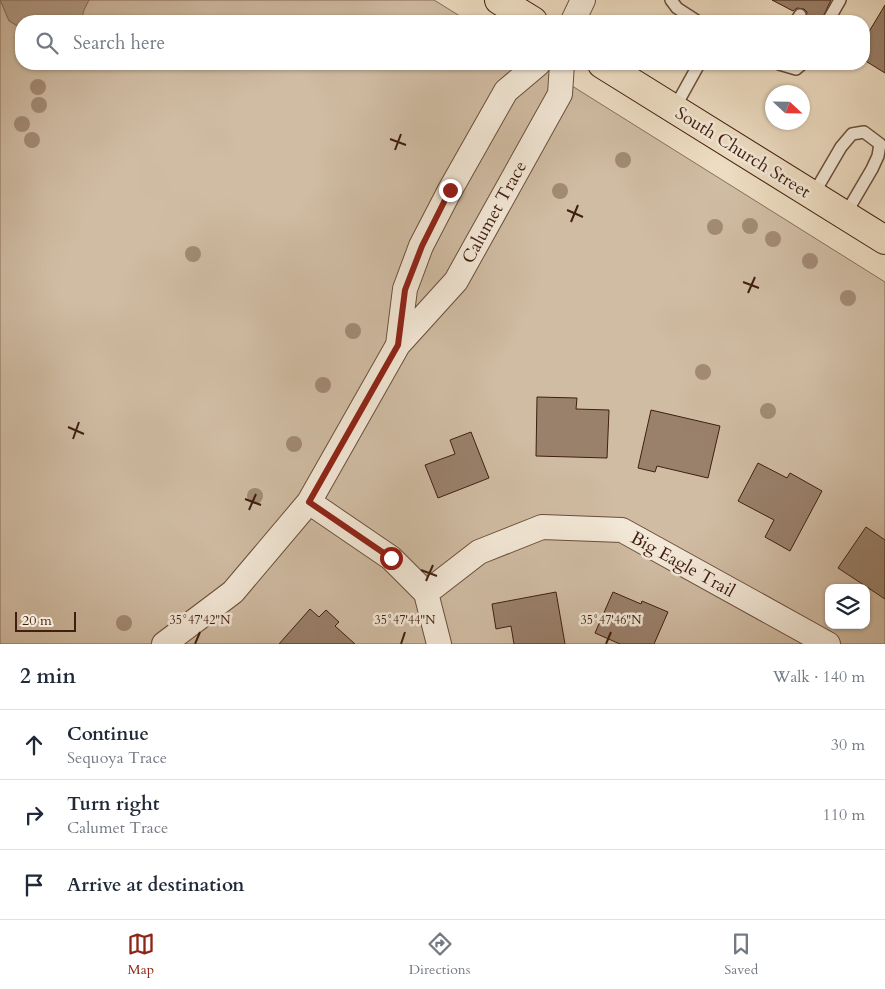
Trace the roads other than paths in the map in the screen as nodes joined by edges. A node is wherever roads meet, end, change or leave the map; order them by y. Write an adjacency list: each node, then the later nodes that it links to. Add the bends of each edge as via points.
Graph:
1 (499, 0): 5 (highway)
2 (583, 0): 6 (street)
3 (671, 0): 7 (lane)
4 (840, 0): 8 (lane)
5 (523, 15)
6 (576, 15)
7 (688, 15)
8 (831, 15)
9 (531, 70): 17 (street, Calumet Trace, via 506,91 426,238 405,290)
10 (562, 70): 17 (street, Calumet Trace, via 560,94 456,281)
11 (612, 70): 13 (highway, South Church Street)
12 (697, 70): 13 (lane)
13 (674, 109): 14 (highway, South Church Street)
14 (813, 195): 15 (highway, South Church Street); 15 (lane, via 852,134 864,132 880,144 878,156)
15 (845, 215): 16 (highway, South Church Street)
16 (885, 240)
17 (398, 345): 18 (street, Calumet Trace)
18 (309, 502): 19 (street, via 391,558); 20 (street, Calumet Trace, via 233,592)
19 (426, 593): 21 (street); 22 (street, Big Eagle Trail, via 478,552 542,527 622,530)
20 (164, 644)
21 (439, 644)
22 (828, 644)

